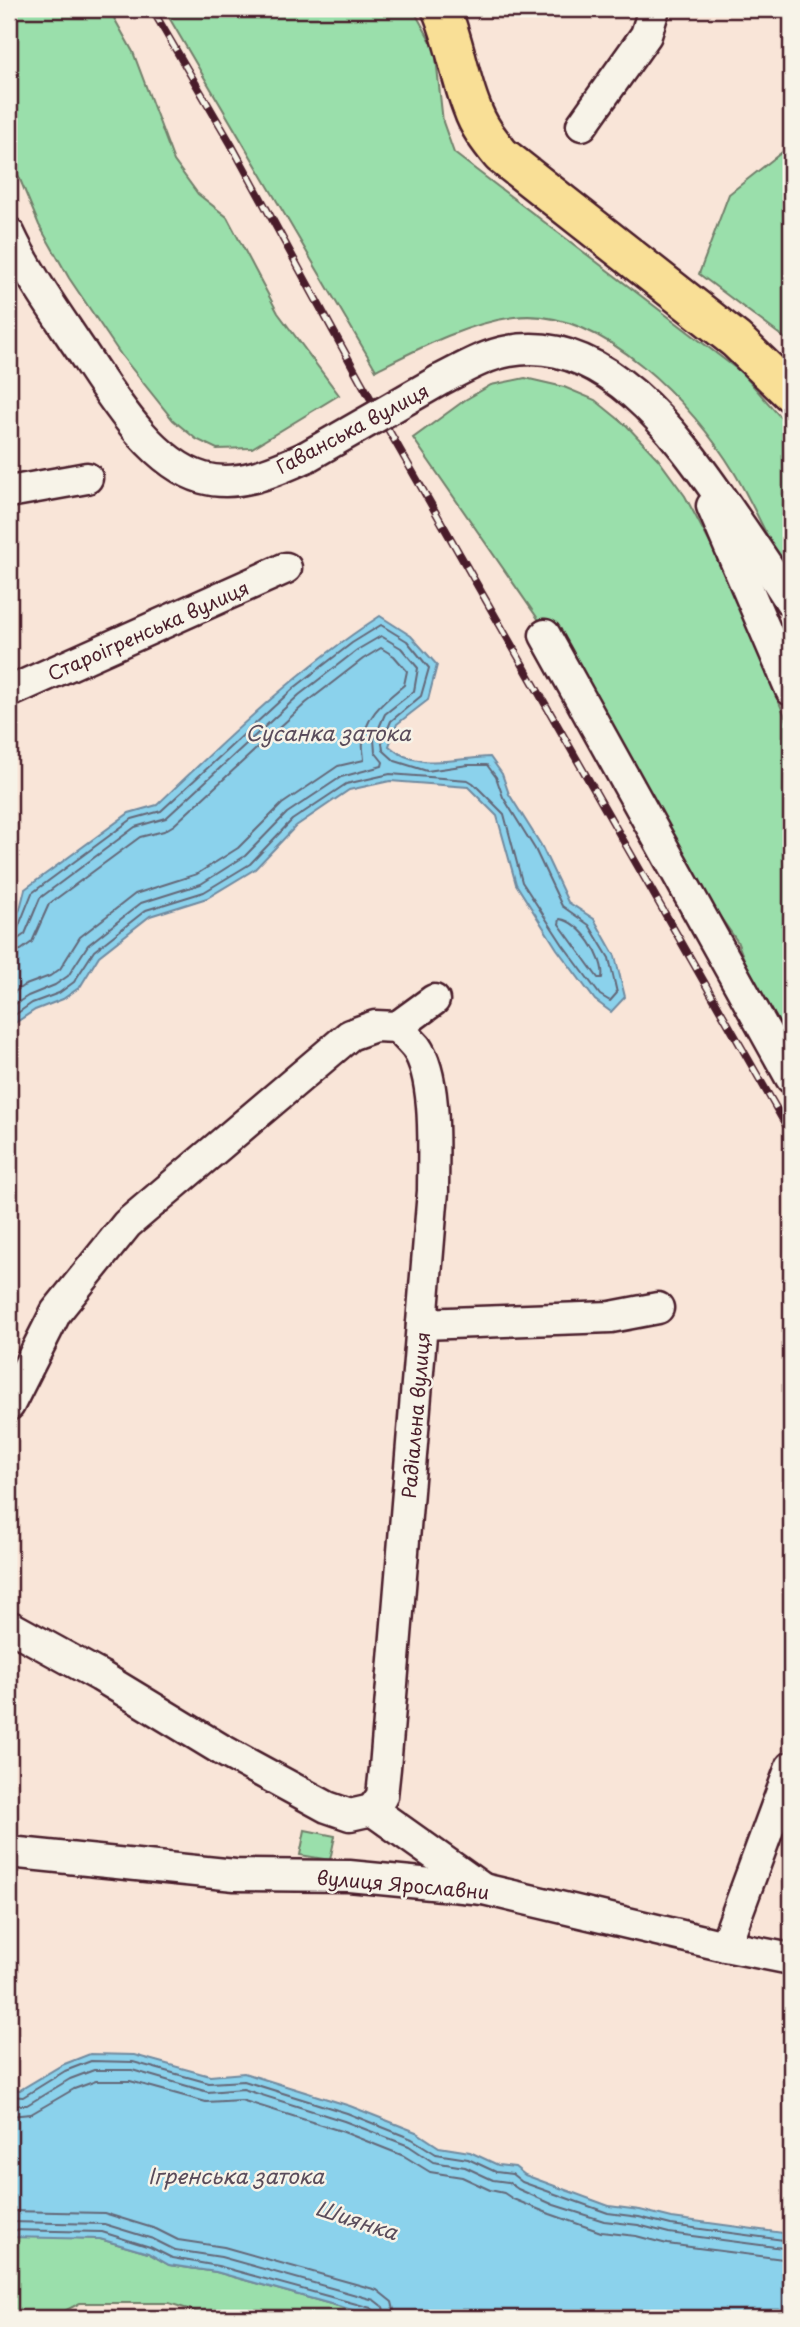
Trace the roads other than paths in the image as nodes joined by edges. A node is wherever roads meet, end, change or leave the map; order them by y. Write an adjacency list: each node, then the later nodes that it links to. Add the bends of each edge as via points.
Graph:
1 (441, 9): 5 (main road, via 472,108 501,155 736,340)
2 (654, 9): 3 (street, via 646,35)
3 (582, 125)
4 (12, 248): 6 (street, Гаванська вулиця, bridge, via 134,425 172,462 203,478 230,481 269,473 475,363 508,351 536,349 570,356 607,374 638,397)
5 (791, 393)
6 (690, 454): 10 (street, Гаванська вулиця); 12 (street, Гаванська вулиця)
7 (87, 478): 8 (street)
8 (9, 492)
9 (286, 568): 13 (street, Староігренська вулиця)
10 (791, 602)
11 (545, 635): 16 (street)
12 (791, 690)
13 (9, 692)
14 (434, 1000): 15 (street)
15 (397, 1027): 18 (street, Радіальна вулиця, via 416,1048 426,1069 433,1130); 19 (street, via 375,1026 350,1035 127,1224 56,1312)
16 (791, 1078)
17 (658, 1308): 18 (street, via 611,1317)
18 (422, 1324): 22 (street, Радіальна вулиця, via 385,1768 382,1796)
19 (9, 1405)
20 (9, 1626): 22 (street, via 327,1807 350,1815)
21 (791, 1767): 25 (street)
22 (372, 1810): 24 (street)
23 (9, 1852): 24 (street, вулиця Ярославни, via 234,1875 349,1876)
24 (484, 1889): 25 (street, вулиця Ярославни)
25 (725, 1947): 26 (street, вулиця Ярославни)
26 (791, 1959)

